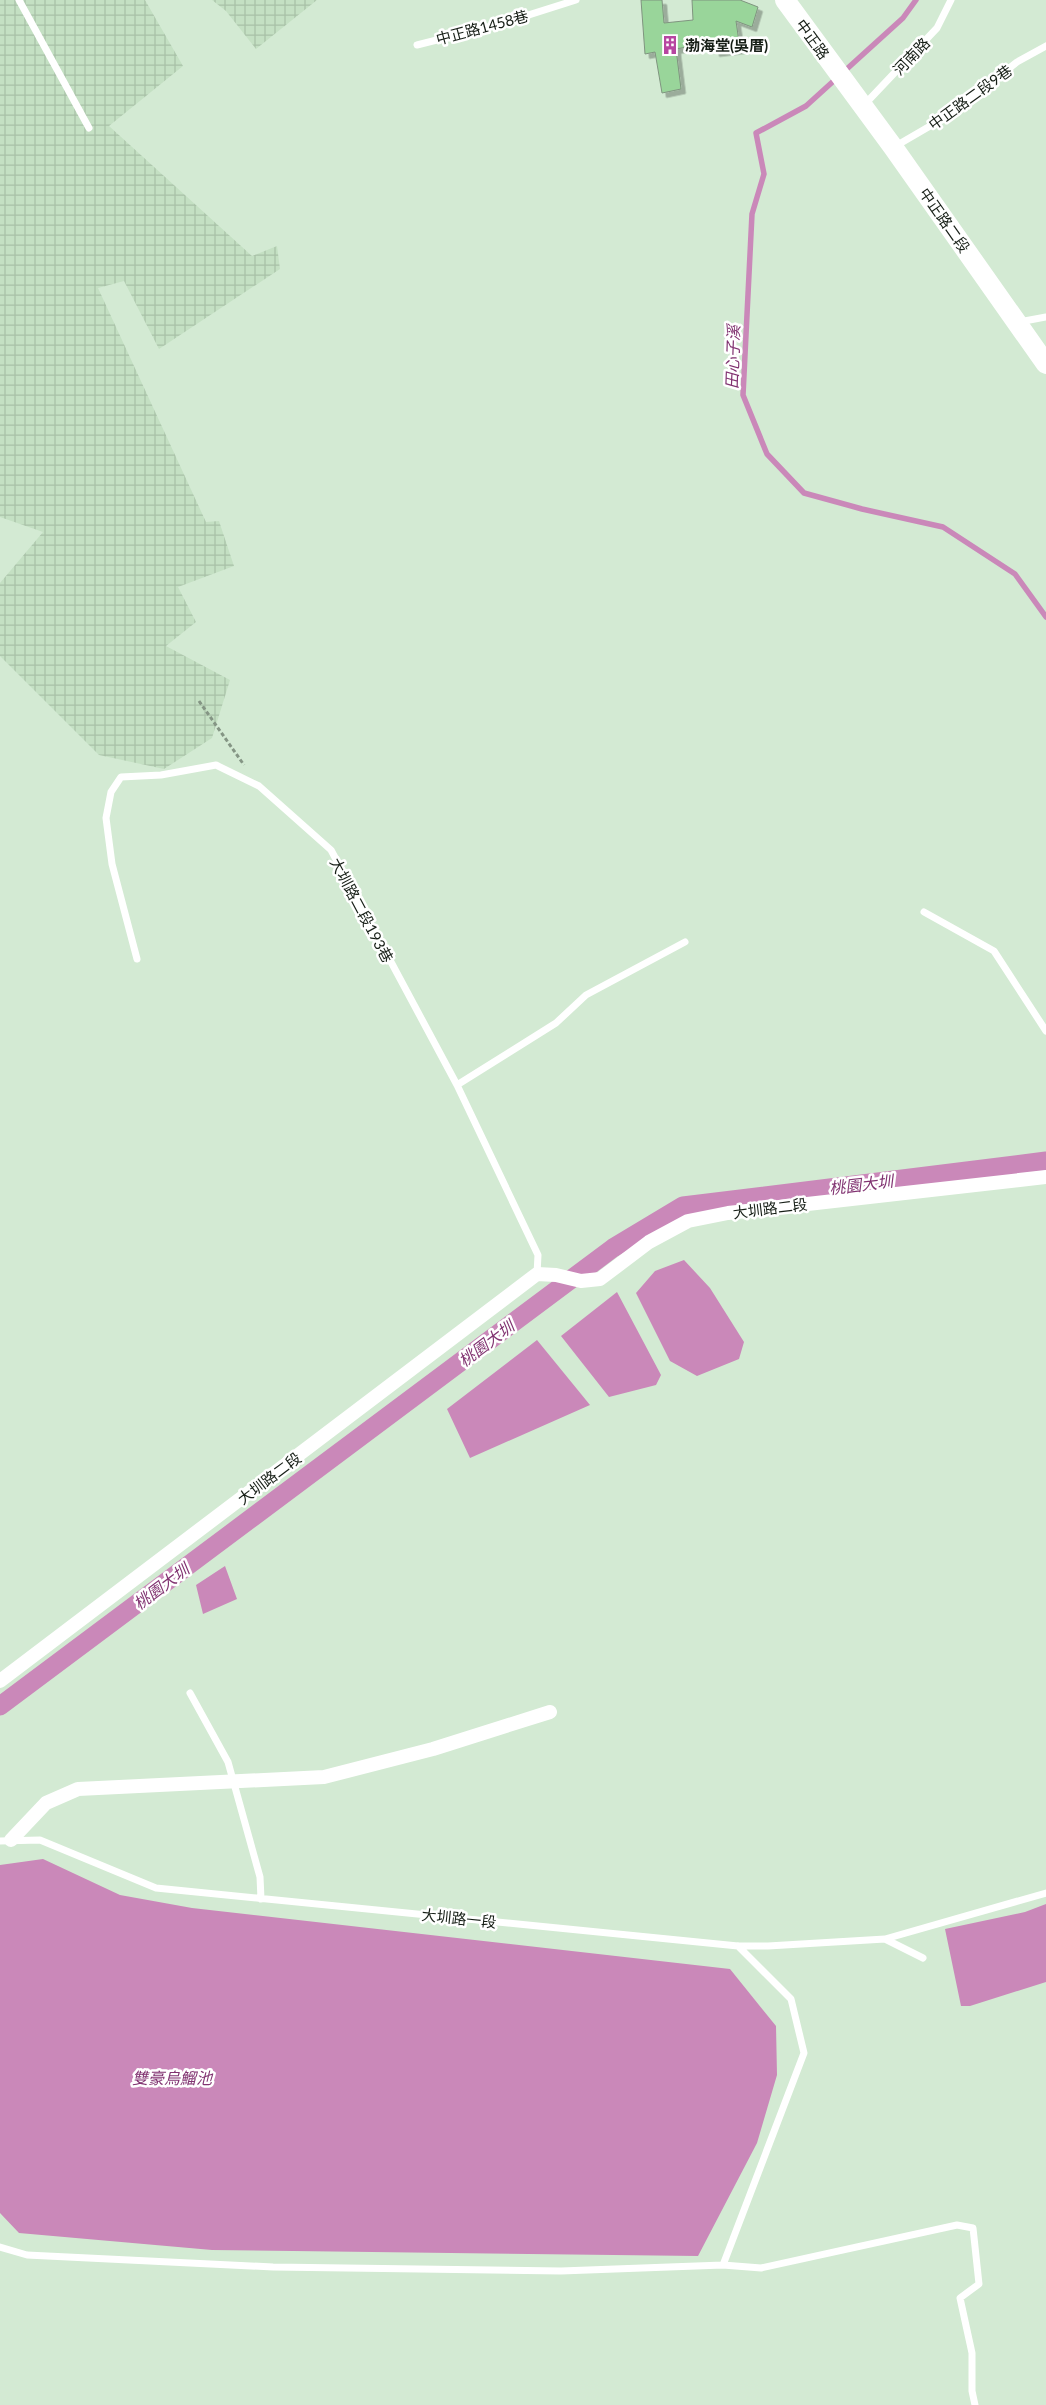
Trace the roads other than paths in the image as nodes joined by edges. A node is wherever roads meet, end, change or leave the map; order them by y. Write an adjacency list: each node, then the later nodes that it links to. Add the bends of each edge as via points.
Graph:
1 (19, 0): 9 (lane)
2 (576, 0): 5 (lane, 中正路1458巷)
3 (784, 0): 7 (main road, 中正路)
4 (950, 0): 8 (lane, 河南路, via 937,28)
5 (417, 45)
6 (1046, 46): 10 (lane, 中正路二段9巷, via 1017,62 949,115)
7 (842, 79): 8 (main road, 中正路二段)
8 (863, 106): 10 (main road, 中正路二段)
9 (89, 128)
10 (893, 147): 12 (main road, 中正路二段)
11 (1046, 317): 12 (lane)
12 (1017, 322): 13 (main road, 中正路二段)
13 (1046, 364)
14 (924, 912): 17 (lane, via 994,950)
15 (686, 942): 18 (lane, via 586,996 556,1023)
16 (138, 959): 18 (lane, 大圳路二段193巷, via 112,864 106,818 111,792 120,777 161,775 216,765 259,786 331,850)
17 (1046, 1031)
18 (457, 1085): 20 (lane, 大圳路二段193巷, via 538,1255)
19 (1046, 1177): 20 (street, 大圳路二段, via 728,1213 688,1221 649,1242 600,1279 581,1281)
20 (537, 1274): 21 (street, 大圳路二段)
21 (0, 1681)
22 (190, 1694): 24 (lane, via 228,1762)
23 (550, 1712): 24 (street, via 433,1749 324,1777)
24 (234, 1782): 25 (street, via 78,1789 46,1803); 27 (lane, via 260,1877)
25 (6, 1840): 27 (lane, 大圳路一段, via 40,1840 156,1888)
26 (1046, 1893): 28 (lane, 大圳路一段)
27 (261, 1899): 29 (lane, 大圳路一段)
28 (886, 1939): 29 (lane, 大圳路一段); 30 (lane)
29 (738, 1946): 32 (lane, via 791,1999 804,2052)
30 (923, 1958)
31 (0, 2247): 32 (lane, via 27,2255 273,2267 561,2271)
32 (723, 2265): 33 (lane, via 761,2268 957,2225 973,2228 980,2284 960,2298 972,2353)
33 (975, 2405)

